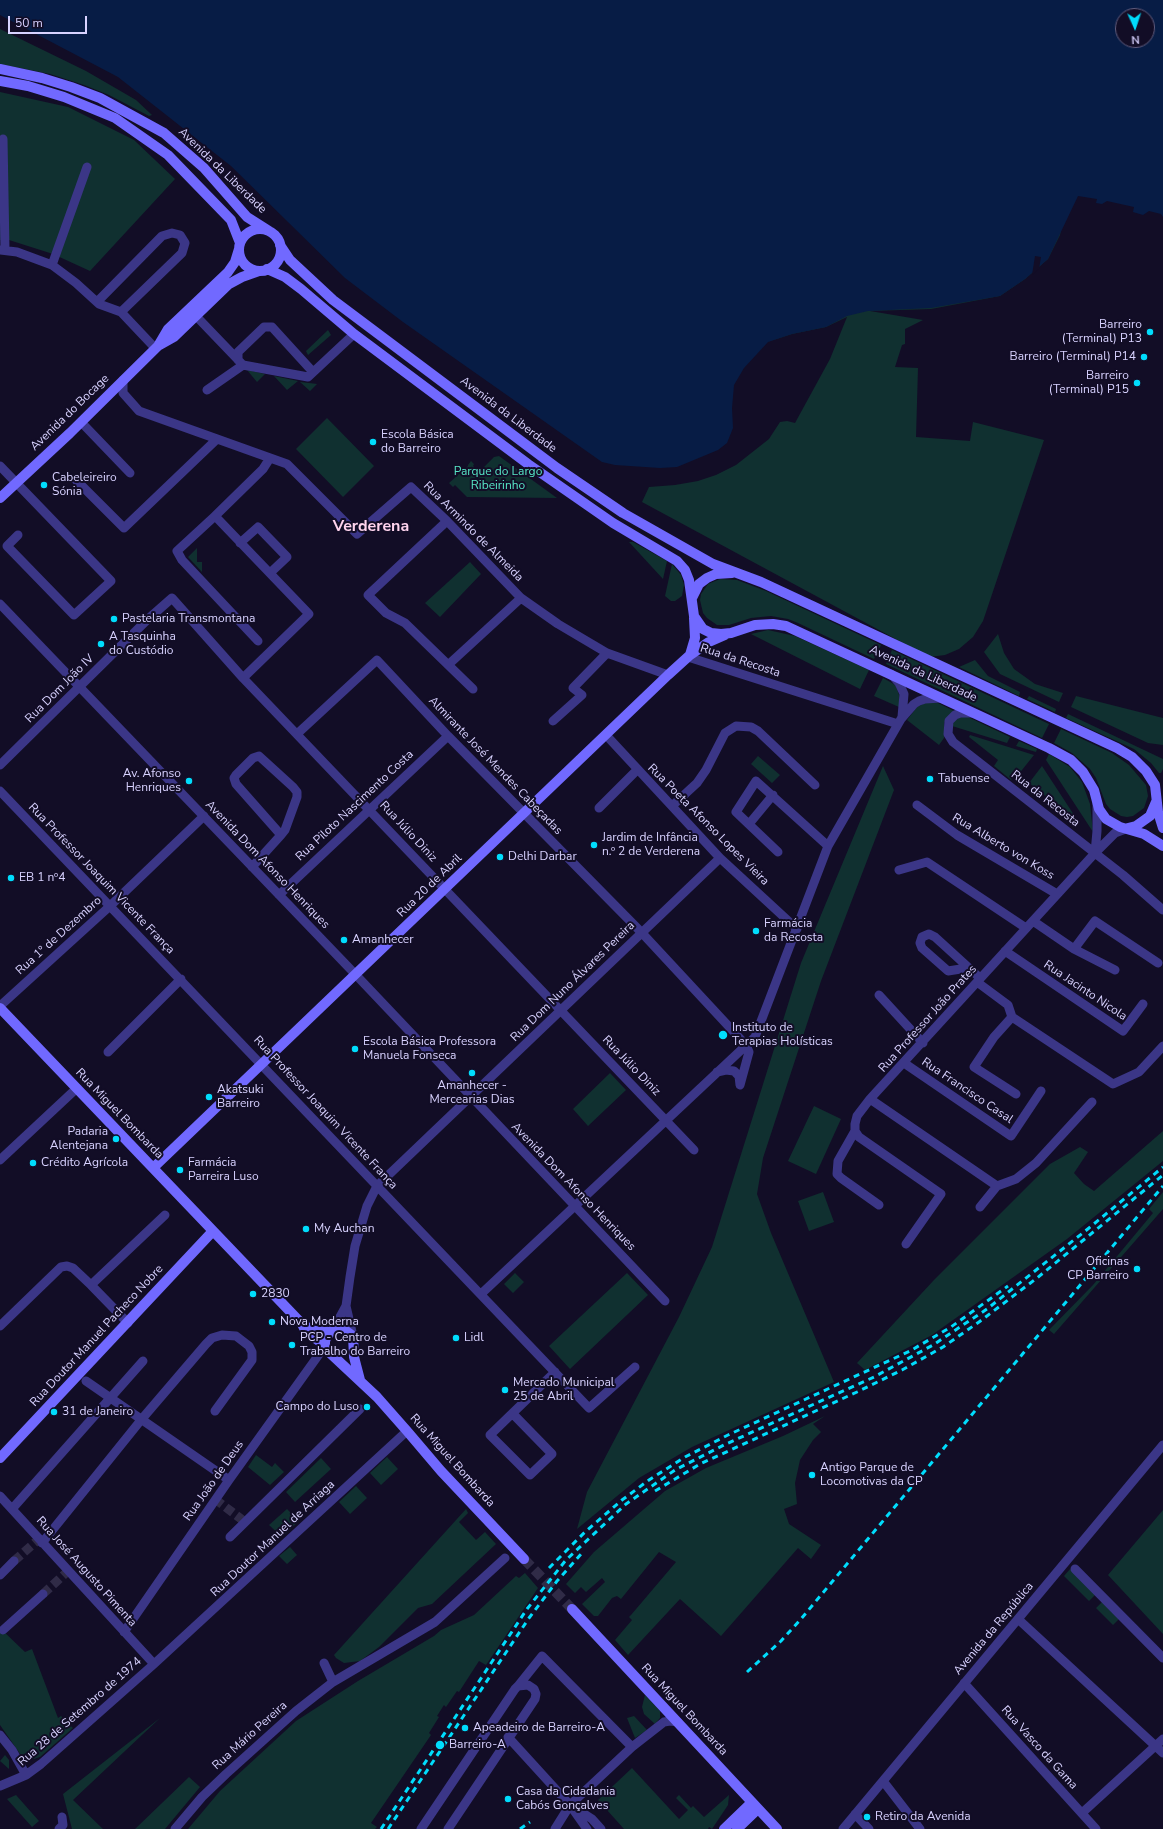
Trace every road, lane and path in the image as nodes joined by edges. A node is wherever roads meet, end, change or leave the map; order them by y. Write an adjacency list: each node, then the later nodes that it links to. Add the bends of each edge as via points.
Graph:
1 (0, 69): 5 (main road, Avenida da Liberdade, via 42,78 100,98 164,133 204,168 247,217)
2 (0, 81): 7 (main road, via 64,97 115,118 168,156 231,220)
3 (4, 139): 8 (street)
4 (87, 167): 9 (street)
5 (269, 231): 6 (main road, via 274,234); 7 (main road, via 258,229 248,233)
6 (280, 245): 10 (main road, via 281,251 277,262); 33 (main road, Avenida da Liberdade, via 290,260 333,300 557,468 623,513 713,564)
7 (240, 246): 10 (main road, via 239,254 245,265); 15 (main road, Avenida do Bocage, via 235,262 228,272 168,329)
8 (2, 250): 9 (street, via 17,252)
9 (52, 265): 11 (street)
10 (264, 270): 13 (main road, Avenida do Bocage, via 229,284); 14 (main road, via 285,277)
11 (97, 302): 12 (street); 12 (street, via 162,236 172,233 180,235 185,243 182,253)
12 (121, 312): 15 (street)
13 (196, 316): 15 (main road, Avenida do Bocage, via 174,337); 16 (street)
14 (354, 334): 17 (street); 36 (main road, via 528,464 613,523 677,561 685,570)
15 (156, 347): 18 (main road, Avenida do Bocage)
16 (241, 362): 17 (street, via 308,377); 17 (street, via 238,352 264,327 272,327); 19 (street)
17 (313, 372)
18 (122, 380): 20 (main road, Avenida do Bocage); 21 (street, Rua Armindo de Almeida, via 123,393 139,411)
19 (207, 390)
20 (81, 422): 24 (street); 26 (main road, Avenida do Bocage)
21 (217, 439): 22 (street, Rua Armindo de Almeida); 25 (street, via 124,528)
22 (270, 458): 28 (street, via 263,469); 29 (street, Rua Armindo de Almeida, via 287,464 357,534 411,487)
23 (0, 466): 26 (street)
24 (130, 473)
25 (76, 480)
26 (16, 483): 27 (main road, Avenida do Bocage); 30 (street, via 111,581 74,615 7,546)
27 (0, 498)
28 (215, 516): 31 (street); 40 (street, via 177,551 182,560)
29 (447, 521): 35 (street, Rua Armindo de Almeida); 43 (street, via 368,596 386,613 405,623)
30 (18, 536)
31 (240, 543): 32 (street); 32 (street, via 258,527 286,557)
32 (270, 574): 46 (street, via 309,614)
33 (742, 574): 36 (main road, Avenida da Liberdade, via 716,574 707,578 699,584); 61 (main road, Avenida da Liberdade, via 1116,748 1132,757 1146,771 1155,785)
34 (172, 598): 46 (street, Rua Júlio Diniz); 47 (street, Rua Dom João IV)
35 (521, 598): 41 (street, Rua Armindo de Almeida, via 558,624); 43 (street)
36 (692, 598): 38 (main road)
37 (0, 604): 47 (street, Avenida Dom Afonso Henriques)
38 (694, 616): 39 (main road, Avenida da Liberdade, via 703,629 711,633); 42 (main road, via 695,638)
39 (731, 633): 42 (main road, Rua 20 de Abril, via 709,642); 44 (main road, Avenida da Liberdade, via 755,624 786,626)
40 (258, 641)
41 (608, 653): 45 (street, Rua Armindo de Almeida); 51 (street, via 573,688 582,696)
42 (689, 656): 45 (main road, Rua 20 de Abril); 52 (street, Rua da Recosta)
43 (448, 665): 48 (street)
44 (890, 673): 49 (main road, Avenida da Liberdade); 52 (street, via 904,694)
45 (668, 675): 54 (main road, Rua 20 de Abril)
46 (243, 678): 53 (street, Rua Júlio Diniz)
47 (80, 686): 56 (street, Rua Dom João IV); 68 (street, Avenida Dom Afonso Henriques)
48 (473, 689)
49 (943, 698): 50 (main road, Avenida da Liberdade); 52 (street, via 919,701)
50 (976, 714): 62 (main road, Avenida da Liberdade, via 1071,760 1089,780); 76 (street, Rua da Recosta, via 960,713 952,718 947,729 952,742)
51 (553, 721)
52 (900, 722): 73 (street)
53 (297, 734): 55 (street, Almirante José Mendes Cabeçadas, via 376,660); 65 (street, Rua Júlio Diniz)
54 (606, 735): 57 (street, Rua Poeta Afonso Lopes Vieira); 67 (main road, Rua 20 de Abril)
55 (448, 736): 65 (street, Rua Piloto Nascimento Costa); 67 (street, Almirante José Mendes Cabeçadas)
56 (0, 765)
57 (637, 770): 64 (street, Rua Poeta Afonso Lopes Vieira); 66 (street)
58 (815, 785): 64 (street, via 758,731 751,727 736,726 725,733 697,783)
59 (0, 790): 83 (street, Rua Professor Joaquim Vicente França)
60 (773, 795): 69 (street); 69 (street, via 756,781 736,812); 73 (street)
61 (1157, 798): 70 (main road, via 1150,816 1136,826); 71 (main road, Avenida da Liberdade)
62 (1097, 801): 70 (main road, Avenida da Liberdade, via 1106,819); 76 (street)
63 (917, 805): 81 (street, Rua Alberto von Koss, via 957,835)
64 (672, 806): 77 (street, Rua Poeta Afonso Lopes Vieira)
65 (369, 808): 80 (street, Rua Júlio Diniz); 82 (street, Rua Piloto Nascimento Costa)
66 (599, 808)
67 (524, 814): 80 (main road, Rua 20 de Abril); 88 (street, Almirante José Mendes Cabeçadas)
68 (204, 816): 78 (street, Avenida Dom Afonso Henriques); 83 (street, Rua 1º de Dezembro)
69 (749, 824): 75 (street)
70 (1128, 828): 74 (main road, Avenida da Liberdade); 76 (street, Rua Professor João Prates, via 1115,834)
71 (1163, 828)
72 (281, 835): 72 (street, via 298,797 297,792 259,756 253,758 234,778 236,784); 78 (street)
73 (828, 846): 87 (street)
74 (1163, 846)
75 (778, 852)
76 (1095, 853): 81 (street, Rua Professor João Prates); 84 (street, Rua da Recosta)
77 (720, 858): 87 (street, Rua Poeta Afonso Lopes Vieira); 88 (street, Rua Dom Nuno Álvares Pereira)
78 (252, 866): 82 (street, Avenida Dom Afonso Henriques)
79 (899, 870): 86 (street, via 927,862)
80 (445, 890): 94 (main road, Rua 20 de Abril); 100 (street, Rua Júlio Diniz)
81 (1057, 894): 85 (street, Rua Professor João Prates)
82 (279, 895): 94 (street, Avenida Dom Afonso Henriques)
83 (110, 906): 95 (street, Rua Professor Joaquim Vicente França); 99 (street, Rua 1º de Dezembro)
84 (1163, 910)
85 (1033, 921): 86 (street, Rua Professor João Prates); 89 (street)
86 (1026, 928): 90 (street, Rua Professor João Prates)
87 (797, 929): 103 (street, via 755,1037)
88 (642, 933): 100 (street, Rua Dom Nuno Álvares Pereira); 103 (street, Almirante José Mendes Cabeçadas)
89 (1074, 949): 91 (street, via 1095,921); 93 (street)
90 (1005, 951): 96 (street, Rua Professor João Prates); 98 (street, Rua Jacinto Nicola, via 1123,1031)
91 (1158, 963)
92 (967, 968): 92 (street, via 935,936 929,934 922,937 922,948 948,972); 96 (street)
93 (1115, 970)
94 (356, 975): 107 (main road, Rua 20 de Abril); 112 (street, Avenida Dom Afonso Henriques)
95 (181, 979): 105 (street); 107 (street, Rua Professor Joaquim Vicente França)
96 (978, 980): 101 (street, via 1008,1005); 102 (street, Rua Professor João Prates)
97 (879, 995): 102 (street, Rua Francisco Casal)
98 (1143, 1004)
99 (0, 1007): 109 (main road, Rua Miguel Bombarda)
100 (561, 1010): 112 (street, Rua Dom Nuno Álvares Pereira); 115 (street, Rua Júlio Diniz)
101 (1012, 1017): 104 (street, via 1113,1084 1139,1072); 111 (street, via 994,1037 974,1067)
102 (923, 1043): 106 (street, Rua Professor João Prates)
103 (746, 1045): 108 (street); 108 (street, via 749,1052 740,1085 739,1076 734,1071)
104 (1163, 1046)
105 (108, 1052)
106 (904, 1063): 110 (street, Rua Francisco Casal, via 1011,1136); 113 (street, Rua Professor João Prates)
107 (262, 1065): 119 (main road, Rua 20 de Abril); 120 (street, Rua Professor Joaquim Vicente França)
108 (718, 1072): 115 (street)
109 (77, 1088): 118 (street); 119 (main road, Rua Miguel Bombarda)
110 (1041, 1091)
111 (1016, 1094)
112 (470, 1097): 120 (street, Rua Dom Nuno Álvares Pereira); 123 (street, Avenida Dom Afonso Henriques)
113 (870, 1099): 116 (street, Rua Professor João Prates, via 857,1116); 121 (street)
114 (1092, 1102): 121 (street, via 1036,1163 1016,1179)
115 (666, 1120): 117 (street, Rua Júlio Diniz); 123 (street)
116 (855, 1131): 122 (street, Rua Professor João Prates, via 838,1161 837,1174); 127 (street, via 859,1137 941,1194)
117 (694, 1150)
118 (0, 1160)
119 (153, 1168): 126 (main road, Rua Miguel Bombarda)
120 (377, 1186): 129 (street, Rua Professor Joaquim Vicente França); 131 (street, Rua Dom Nuno Álvares Pereira, via 367,1206 355,1246)
121 (997, 1186): 124 (street)
122 (879, 1205)
123 (574, 1206): 129 (street); 130 (street, Avenida Dom Afonso Henriques)
124 (980, 1207)
125 (165, 1215): 128 (street)
126 (213, 1231): 132 (main road, Rua Doutor Manuel Pacheco Nobre); 133 (main road, Rua Miguel Bombarda)
127 (906, 1244)
128 (91, 1285): 132 (street); 134 (street, via 73,1268 61,1267)
129 (481, 1294): 142 (street, Rua Professor Joaquim Vicente França)
130 (665, 1301)
131 (346, 1306): 135 (street, Rua Dom Nuno Álvares Pereira); 136 (street, Rua Dom Nuno Álvares Pereira)
132 (128, 1323): 152 (main road, Rua Doutor Manuel Pacheco Nobre)
133 (302, 1324): 135 (main road, Rua Miguel Bombarda, via 315,1331); 137 (main road, Rua Miguel Bombarda, via 306,1332)
134 (0, 1326)
135 (331, 1331): 136 (main road, Rua Miguel Bombarda, via 342,1328); 137 (main road, via 326,1336)
136 (352, 1336): 138 (main road, Rua Miguel Bombarda)
137 (325, 1346): 139 (main road, Rua Miguel Bombarda); 153 (street, Rua João de Deus)
138 (353, 1348): 139 (main road, via 343,1357); 143 (main road, Rua Miguel Bombarda)
139 (333, 1356): 143 (main road, Rua Miguel Bombarda)
140 (143, 1361): 145 (street)
141 (634, 1367): 142 (street, Rua Professor Joaquim Vicente França, via 589,1408)
142 (555, 1372): 148 (street)
143 (360, 1380): 150 (main road, Rua Miguel Bombarda)
144 (86, 1381): 145 (street)
145 (110, 1399): 149 (street); 155 (street)
146 (360, 1409): 156 (street)
147 (215, 1411): 149 (street, via 252,1360 249,1346 236,1336 222,1335 212,1338)
148 (513, 1414): 148 (street, via 552,1454 530,1475 490,1435)
149 (141, 1420): 153 (street); 157 (street)
150 (407, 1430): 159 (main road, Rua Miguel Bombarda, via 441,1471); 170 (street, Rua Doutor Manuel de Arriaga)
151 (1161, 1450): 165 (street, Avenida da República)
152 (0, 1458)
153 (229, 1480): 167 (street, Rua João de Deus)
154 (0, 1496): 155 (street, Rua José Augusto Pimenta)
155 (12, 1509): 157 (street, Rua José Augusto Pimenta)
156 (230, 1537)
157 (42, 1543): 167 (street, Rua José Augusto Pimenta)
158 (505, 1558): 171 (street, Rua Mário Pereira, via 435,1622)
159 (524, 1559)
160 (14, 1561): 162 (street)
161 (1075, 1569): 168 (street)
162 (0, 1575)
163 (43, 1594): 166 (street)
164 (572, 1609): 174 (main road, Rua Miguel Bombarda)
165 (1018, 1620): 172 (street, Avenida da República); 180 (street)
166 (3, 1630)
167 (124, 1632): 170 (street, Rua José Augusto Pimenta)
168 (1163, 1658)
169 (324, 1663): 171 (street)
170 (154, 1664): 183 (street, Rua 28 de Setembro de 1974)
171 (333, 1682): 192 (street, Rua Mário Pereira, via 296,1711 226,1774)
172 (964, 1683): 184 (street, Avenida da República); 188 (street, Rua Vasco da Gama)
173 (518, 1686): 178 (street, via 528,1685 536,1694); 181 (street, via 542,1656); 193 (street)
174 (666, 1709): 175 (street); 176 (main road, Rua Miguel Bombarda)
175 (664, 1722): 176 (street); 181 (street)
176 (678, 1722): 187 (main road, Rua Miguel Bombarda)
177 (0, 1735): 183 (street)
178 (508, 1737): 186 (street); 194 (street)
179 (1163, 1739): 180 (street)
180 (1156, 1746): 182 (street); 188 (street)
181 (632, 1747): 186 (street)
182 (1163, 1752)
183 (26, 1775): 185 (street, Rua 28 de Setembro de 1974)
184 (883, 1781): 189 (street, Avenida da República); 203 (street)
185 (0, 1786)
186 (570, 1805): 195 (street); 196 (street); 197 (street, via 592,1819)
187 (755, 1806): 198 (main road); 199 (main road); 200 (main road, Rua Miguel Bombarda)
188 (1082, 1813): 204 (street, Rua Vasco da Gama)
189 (855, 1814): 201 (street, Avenida da República); 202 (street)
190 (62, 1817): 191 (street, via 64,1825)
191 (59, 1829)
192 (175, 1829)
193 (421, 1829)
194 (448, 1829)
195 (555, 1829)
196 (587, 1829)
197 (601, 1829)
198 (724, 1829)
199 (736, 1829)
200 (777, 1829)
201 (843, 1829)
202 (869, 1829)
203 (920, 1829)
204 (1096, 1829)

